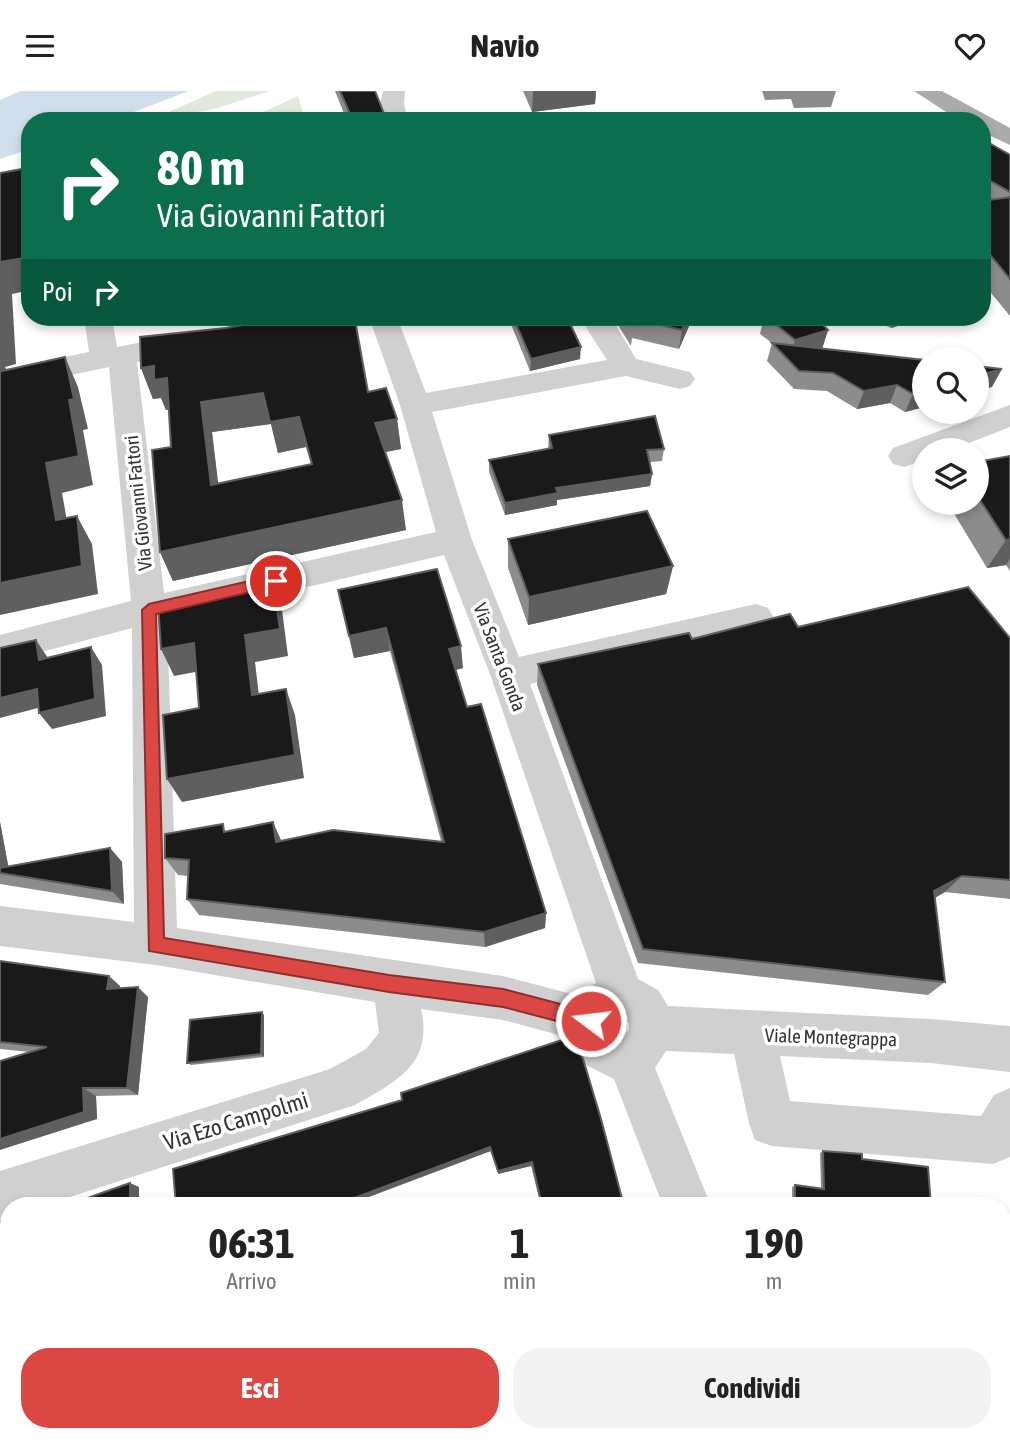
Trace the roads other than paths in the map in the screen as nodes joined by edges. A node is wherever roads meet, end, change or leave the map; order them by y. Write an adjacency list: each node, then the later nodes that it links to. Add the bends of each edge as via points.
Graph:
1 (394, 91): 3 (street)
2 (925, 91): 4 (main road)
3 (394, 112)
4 (962, 112)
5 (991, 128): 6 (main road)
6 (1010, 138)
7 (101, 326): 11 (street, Via Giovanni Fattori)
8 (386, 326): 15 (street, Via Santa Gonda)
9 (600, 326): 12 (street)
10 (176, 344): 11 (street)
11 (113, 357): 14 (street); 19 (street, Via Giovanni Fattori)
12 (626, 366): 13 (street); 15 (street)
13 (680, 379)
14 (0, 380)
15 (415, 405): 18 (street, Via Santa Gonda)
16 (1010, 415): 17 (street)
17 (904, 456)
18 (456, 540): 19 (street); 22 (street, Via Santa Gonda)
19 (149, 610): 21 (street); 24 (street, Via Giovanni Fattori)
20 (756, 618): 22 (street)
21 (0, 649)
22 (508, 674): 26 (street, Via Santa Gonda)
23 (0, 926): 24 (street)
24 (156, 945): 25 (street)
25 (389, 983): 26 (street); 31 (street, Via Ezo Campolmi, via 399,1002 402,1033 389,1060 339,1089)
26 (606, 1009): 28 (street, Via Santa Gonda, via 591,1031 600,1048 609,1054)
27 (752, 1034): 28 (street, Viale Montegrappa); 29 (street, Viale Montegrappa); 30 (street, via 772,1123 993,1140)
28 (640, 1043): 32 (street)
29 (1010, 1049)
30 (1010, 1111)
31 (0, 1195)
32 (684, 1197)

